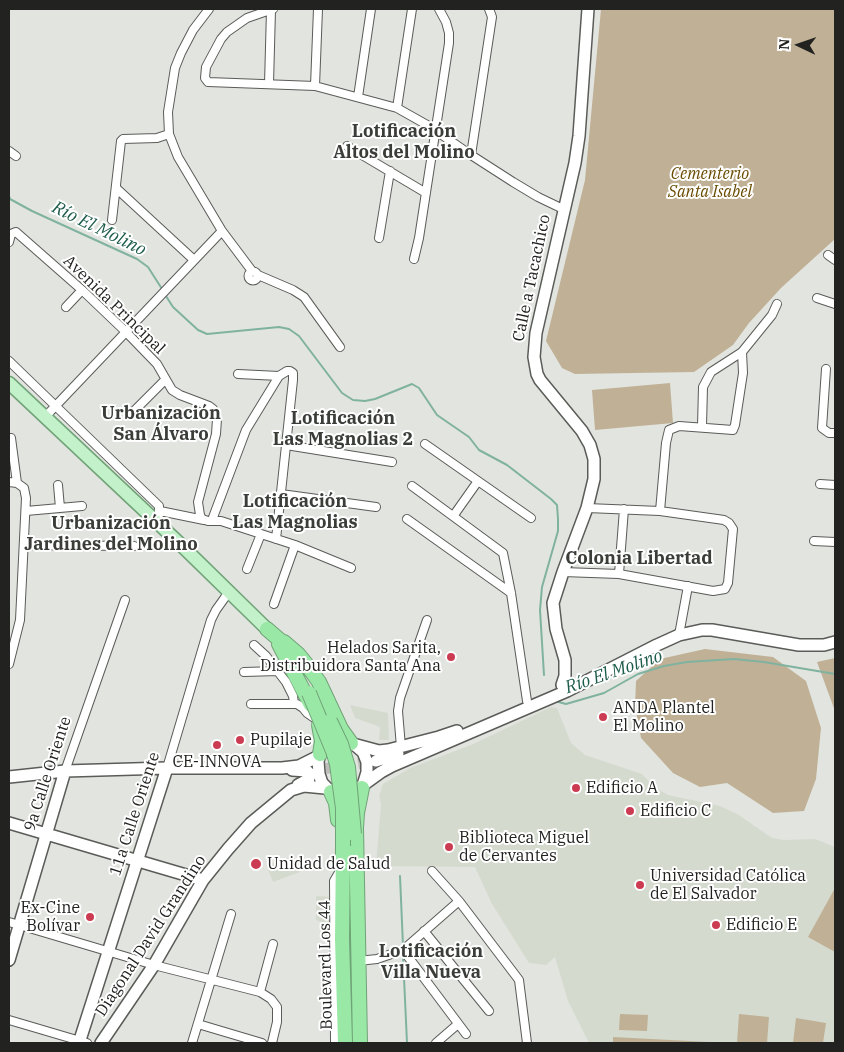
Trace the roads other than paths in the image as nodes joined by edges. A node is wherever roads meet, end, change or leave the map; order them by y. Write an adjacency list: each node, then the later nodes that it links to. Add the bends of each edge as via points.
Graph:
1 (209, 9): 14 (street, via 194,30 175,68 168,112)
2 (272, 9): 9 (street); 9 (street, via 247,18 227,32 206,67 205,78 211,83)
3 (318, 9): 10 (street)
4 (371, 9): 11 (street)
5 (412, 9): 12 (street)
6 (439, 9): 13 (street, via 446,22 449,43)
7 (489, 9): 16 (street, via 492,17)
8 (588, 9): 20 (main road, Calle a Tacachico, via 579,136)
9 (269, 84): 10 (street)
10 (315, 86): 11 (street)
11 (358, 97): 12 (street)
12 (397, 108): 13 (street)
13 (435, 130): 16 (street); 19 (street)
14 (169, 134): 18 (street, via 122,140); 22 (street, via 178,157)
15 (347, 146): 17 (street)
16 (471, 155): 20 (street)
17 (390, 171): 19 (street); 23 (street)
18 (116, 188): 21 (street); 26 (street)
19 (426, 193): 25 (street)
20 (563, 209): 60 (main road, Calle a Tacachico, via 536,333 534,366 540,380 582,432 592,452 595,466)
21 (112, 220)
22 (222, 231): 26 (street); 33 (street, via 255,273 304,297)
23 (379, 238)
24 (9, 242): 27 (street, Avenida Principal, via 10,234 16,232)
25 (414, 259)
26 (194, 260): 32 (street)
27 (82, 290): 31 (street); 32 (street, Avenida Principal)
28 (818, 298): 30 (street)
29 (777, 304): 34 (street)
30 (835, 304)
31 (66, 307)
32 (126, 332): 39 (street, Avenida Principal, via 157,364); 41 (street)
33 (340, 347)
34 (742, 352): 44 (street, via 711,372 703,387); 44 (street, via 743,373 733,430)
35 (9, 361): 41 (street)
36 (826, 370): 45 (street, via 822,428)
37 (238, 374): 38 (street)
38 (279, 376): 48 (street, via 290,371 294,377); 68 (street, via 242,438)
39 (165, 380): 42 (street); 68 (street, Avenida Principal, via 175,392 209,406 217,419 199,496 198,506)
40 (9, 383): 43 (main road)
41 (56, 406): 43 (street); 64 (street, via 159,506)
42 (135, 410)
43 (45, 417): 64 (main road)
44 (702, 426): 63 (street, via 679,426 669,430)
45 (835, 433)
46 (11, 438): 51 (street)
47 (425, 444): 50 (street)
48 (286, 445): 49 (street); 56 (street)
49 (392, 462)
50 (478, 481): 65 (street); 66 (street)
51 (13, 482): 62 (street, via 24,488)
52 (820, 484): 54 (street)
53 (58, 485): 59 (street)
54 (835, 485)
55 (412, 486): 65 (street)
56 (281, 494): 58 (street); 70 (street)
57 (82, 506): 59 (street)
58 (376, 507)
59 (60, 508): 62 (street)
60 (588, 508): 61 (street); 78 (main road, Calle a Tacachico)
61 (624, 509): 63 (street); 79 (street)
62 (26, 511): 74 (street)
63 (660, 511): 80 (street, via 724,520 733,529 725,589)
64 (158, 516): 68 (street); 81 (main road)
65 (454, 516): 82 (street, via 503,553)
66 (531, 518)
67 (407, 519): 82 (street)
68 (206, 520): 69 (street, via 221,521)
69 (261, 534): 70 (street); 77 (street)
70 (276, 539): 73 (street)
71 (814, 541): 72 (street)
72 (835, 542)
73 (295, 545): 76 (street); 84 (street)
74 (24, 546): 75 (street); 90 (street, via 20,620)
75 (134, 546)
76 (351, 568)
77 (247, 569)
78 (563, 572): 79 (street); 93 (main road, Calle a Tacachico, via 554,604 556,629 571,666)
79 (619, 574): 80 (street)
80 (688, 586): 87 (street)
81 (227, 593): 86 (main road); 104 (street, 11a Calle Oriente, via 211,620)
82 (512, 593): 95 (street)
83 (126, 600): 107 (street, 9a Calle Oriente)
84 (274, 604)
85 (427, 620): 101 (street, via 400,698)
86 (267, 628): 94 (highway, via 282,643)
87 (679, 635): 88 (main road, via 712,630 799,645); 93 (main road)
88 (835, 642)
89 (254, 644): 91 (street)
90 (9, 664)
91 (278, 671): 92 (street); 96 (street, via 292,693)
92 (244, 672)
93 (566, 686): 95 (main road); 109 (main road, via 392,766)
94 (315, 694): 98 (highway); 100 (highway); 118 (highway, bridge, via 337,764 342,808); 119 (highway, bridge, via 341,744 348,767)
95 (527, 701): 99 (main road)
96 (294, 703): 97 (street); 98 (street)
97 (251, 704)
98 (317, 720): 102 (highway, via 322,732)
99 (438, 738): 101 (main road); 103 (main road)
100 (352, 743): 101 (main road, via 379,751); 102 (main road, via 332,742); 109 (main road, via 366,760 367,772)
101 (401, 747)
102 (319, 755): 105 (main road, via 308,763); 110 (main road, via 318,774)
103 (376, 761)
104 (167, 768): 105 (main road); 107 (main road); 114 (main road, 11a Calle Oriente)
105 (279, 768): 106 (main road); 111 (main road, via 307,771 310,776)
106 (306, 769)
107 (64, 771): 108 (main road); 113 (main road, 9a Calle Oriente)
108 (9, 777)
109 (362, 786): 110 (main road, via 347,795); 119 (highway, via 357,813)
110 (328, 790): 111 (main road, Diagonal David Grandino, via 300,786); 115 (highway, via 336,804)
111 (286, 793): 117 (main road, Diagonal David Grandino, via 251,823)
112 (9, 823): 113 (main road)
113 (45, 833): 114 (main road); 122 (main road, 9a Calle Oriente)
114 (136, 860): 117 (main road); 126 (main road, 11a Calle Oriente)
115 (340, 869): 118 (highway); 142 (street, via 334,881)
116 (432, 870): 120 (street)
117 (203, 880): 129 (main road, Diagonal David Grandino)
118 (342, 886): 143 (highway, Boulevard Los 44)
119 (357, 900): 128 (highway, Boulevard Los 44)
120 (458, 901): 123 (street); 146 (street, via 519,980)
121 (231, 914): 130 (street)
122 (14, 924): 126 (street); 127 (main road, 9a Calle Oriente)
123 (424, 931): 125 (street); 132 (street)
124 (274, 944): 131 (street)
125 (403, 950): 128 (street, via 377,959); 135 (street)
126 (108, 951): 129 (street); 137 (main road, 11a Calle Oriente)
127 (9, 960)
128 (358, 961): 144 (highway, Boulevard Los 44)
129 (154, 965): 130 (street); 138 (main road, Diagonal David Grandino)
130 (211, 979): 131 (street); 134 (street)
131 (260, 992): 141 (street, via 277,1007)
132 (489, 1011)
133 (9, 1020): 137 (street)
134 (198, 1024): 139 (street); 140 (street)
135 (458, 1024): 136 (street); 145 (street)
136 (466, 1034)
137 (82, 1043)
138 (101, 1043)
139 (192, 1043)
140 (262, 1043)
141 (272, 1043)
142 (335, 1043)
143 (345, 1043)
144 (360, 1043)
145 (436, 1043)
146 (527, 1043)

